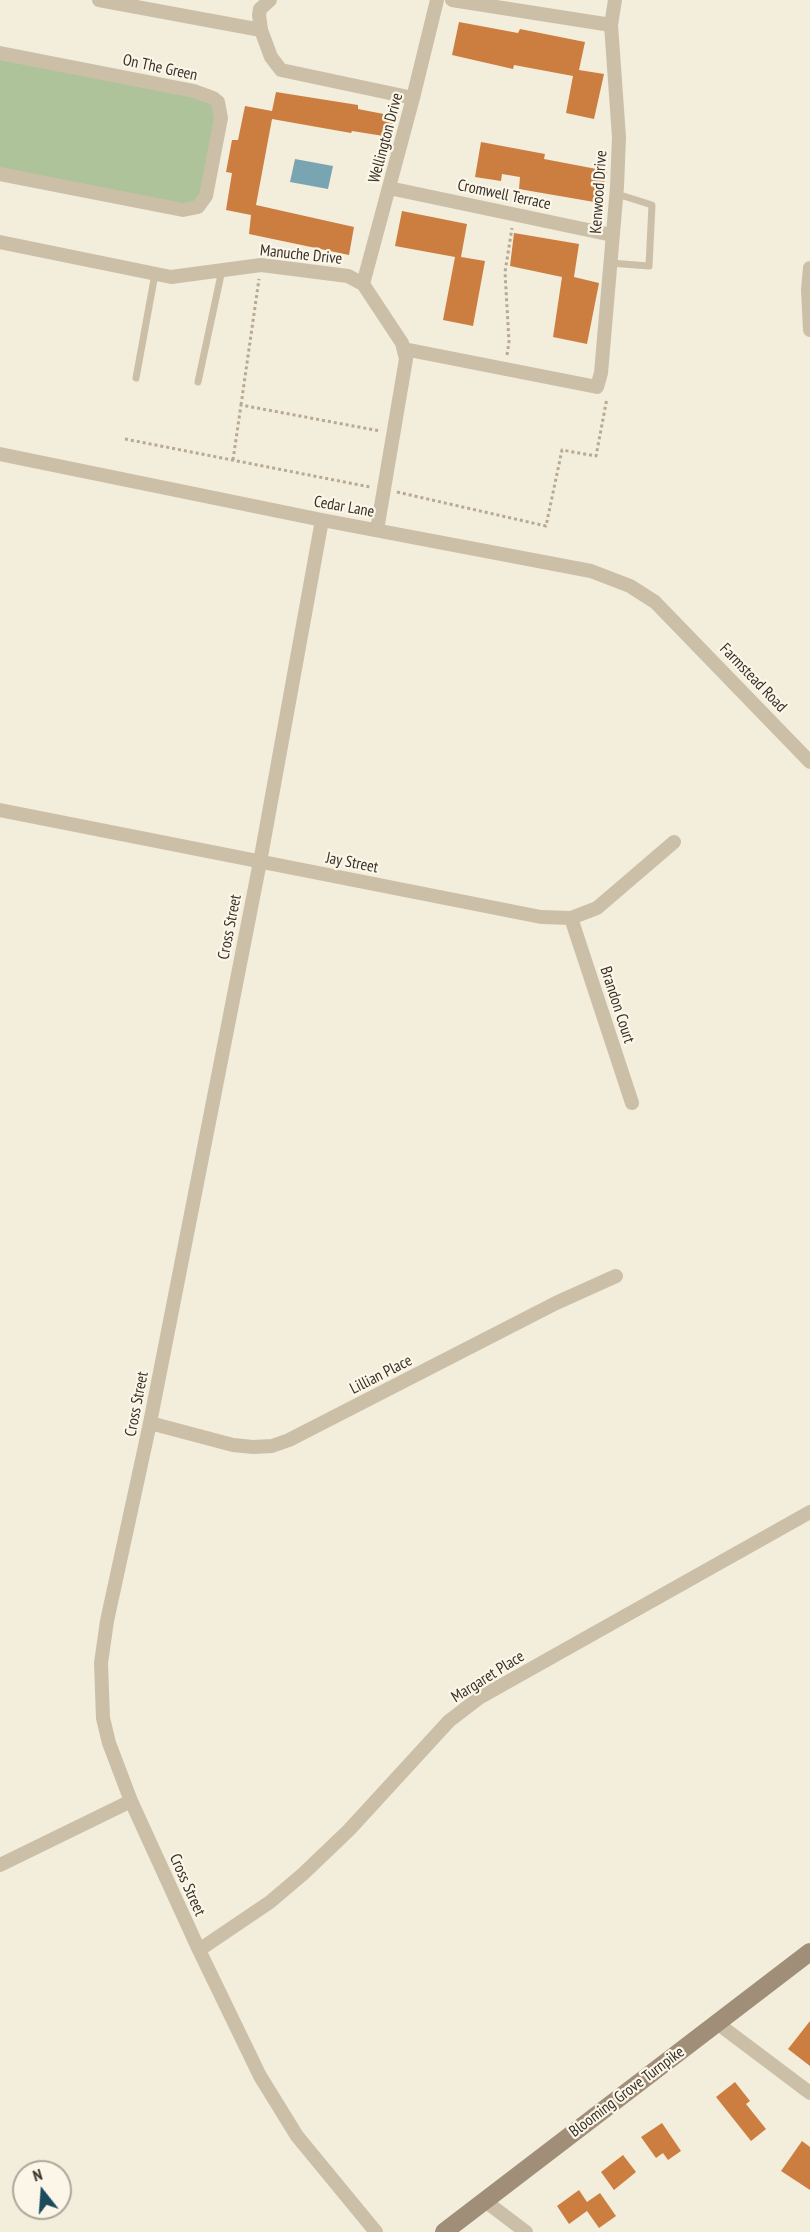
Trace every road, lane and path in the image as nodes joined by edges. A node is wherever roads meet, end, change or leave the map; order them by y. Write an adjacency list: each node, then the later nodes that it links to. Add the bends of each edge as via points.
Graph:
1 (99, 0): 7 (street)
2 (270, 0): 7 (street, via 260,9)
3 (437, 0): 9 (street, Wellington Drive)
4 (452, 0): 6 (street)
5 (615, 0): 6 (street, Kenwood Drive)
6 (610, 25): 12 (street, Kenwood Drive, via 619,137)
7 (261, 30): 9 (street, via 271,57 287,73)
8 (0, 53): 10 (street, On The Green, via 194,92 218,102 221,118 206,196 198,207 183,210)
9 (413, 98): 11 (street, Wellington Drive)
10 (0, 174)
11 (389, 188): 14 (street, Cromwell Terrace); 21 (street, Wellington Drive)
12 (617, 194): 14 (street, Kenwood Drive); 16 (lane, via 652,205 649,266)
13 (515, 220): 24 (path, via 505,272 509,342)
14 (612, 235): 16 (street, Kenwood Drive)
15 (0, 242): 20 (street, Manuche Drive)
16 (610, 263): 27 (street, Kenwood Drive)
17 (261, 265): 19 (street, Manuche Drive); 21 (street, Manuche Drive, via 348,276); 28 (path)
18 (810, 268): 22 (street)
19 (222, 270): 20 (street, Manuche Drive, via 171,277); 26 (lane)
20 (155, 274): 25 (lane)
21 (363, 284): 23 (street)
22 (810, 330)
23 (404, 349): 24 (street); 29 (street, via 404,379)
24 (505, 368): 27 (street)
25 (136, 378)
26 (198, 382)
27 (602, 391): 33 (path, via 596,456 562,450 546,526)
28 (241, 405): 29 (path); 32 (path)
29 (394, 434): 33 (street)
30 (125, 439): 32 (path)
31 (0, 454): 34 (street, Cedar Lane)
32 (233, 460): 33 (path)
33 (384, 490): 35 (street)
34 (322, 520): 35 (street, Cedar Lane); 41 (street, Cross Street)
35 (377, 530): 36 (street, Cedar Lane, via 591,571 630,586)
36 (672, 617): 37 (street, Farmstead Road)
37 (803, 745): 38 (street, Farmstead Road)
38 (810, 762)
39 (0, 810): 41 (street, Jay Street)
40 (675, 842): 42 (street, Jay Street, via 597,908)
41 (260, 862): 42 (street, Jay Street, via 541,917); 45 (street, Cross Street)
42 (571, 918): 43 (street, Brandon Court)
43 (632, 1103)
44 (616, 1276): 45 (street, Lillian Place, via 272,1446 233,1445)
45 (150, 1423): 47 (street, Cross Street, via 101,1663 103,1718)
46 (810, 1512): 49 (street, Margaret Place, via 479,1698 449,1721 303,1874 270,1902)
47 (131, 1801): 48 (street); 49 (street, Cross Street)
48 (0, 1865)
49 (199, 1950): 54 (street, Cross Street, via 260,2076 297,2136)
50 (810, 1952): 51 (street, Blooming Grove Turnpike)
51 (717, 2023): 52 (street); 53 (street, Blooming Grove Turnpike)
52 (810, 2093)
53 (485, 2201): 55 (street, Blooming Grove Turnpike); 56 (street)
54 (376, 2232)
55 (444, 2232)
56 (526, 2232)

